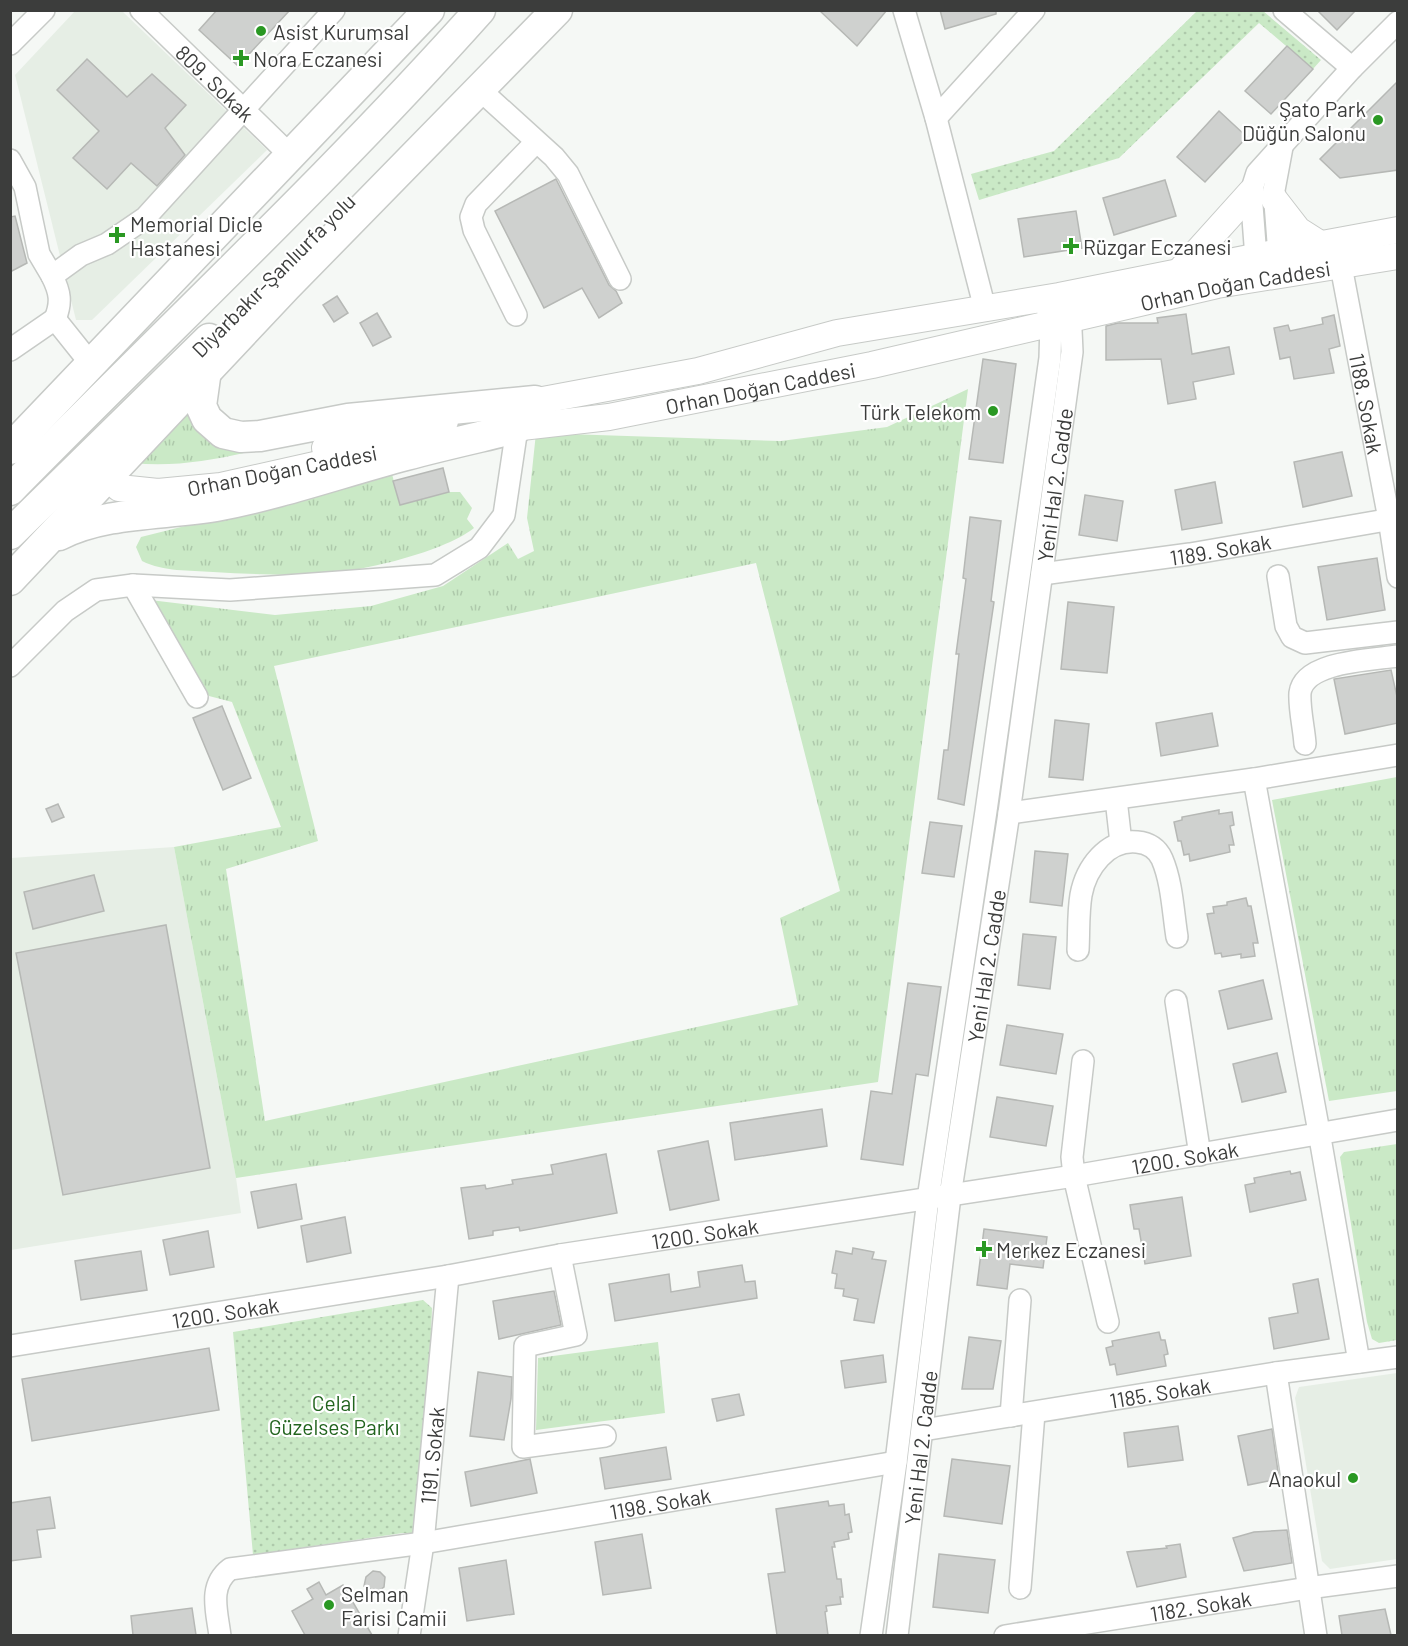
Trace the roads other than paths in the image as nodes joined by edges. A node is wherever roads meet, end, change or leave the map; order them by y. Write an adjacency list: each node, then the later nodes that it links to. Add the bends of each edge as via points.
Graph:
1 (44, 10): 12 (street)
2 (141, 10): 15 (street, 809. Sokak)
3 (334, 10): 15 (street)
4 (429, 10): 18 (highway)
5 (480, 10): 40 (highway, Diyarbakır-Şanlıurfa yolu, via 319,182)
6 (530, 10): 42 (highway, Diyarbakır-Şanlıurfa yolu, via 426,122)
7 (557, 10): 14 (highway)
8 (904, 10): 16 (street)
9 (1034, 10): 16 (street)
10 (1284, 10): 13 (street)
11 (1398, 22): 13 (street)
12 (10, 44)
13 (1352, 68): 20 (street, via 1282,147)
14 (479, 89): 17 (street); 35 (highway)
15 (244, 111): 18 (street, 809. Sokak); 27 (street, via 144,218)
16 (936, 118): 29 (street)
17 (536, 141): 28 (street, via 568,174); 31 (street, via 476,204 471,217)
18 (290, 155): 34 (highway)
19 (10, 159): 27 (street, via 25,187 39,254)
20 (1263, 196): 22 (main road, via 1298,230); 24 (street); 26 (main road)
21 (1398, 230): 22 (main road, Orhan Doğan Caddesi)
22 (1320, 244): 24 (main road, Orhan Doğan Caddesi)
23 (1398, 256): 25 (main road, Orhan Doğan Caddesi)
24 (1268, 266): 25 (main road, Orhan Doğan Caddesi); 26 (main road, Orhan Doğan Caddesi); 30 (main road, Orhan Doğan Caddesi, via 1217,285)
25 (1341, 266): 41 (street, 1188. Sokak)
26 (1179, 272): 30 (main road, Orhan Doğan Caddesi)
27 (52, 276): 32 (street, via 60,293)
28 (620, 279)
29 (985, 309): 30 (main road, Orhan Doğan Caddesi); 36 (main road, Orhan Doğan Caddesi, via 837,333 698,371)
30 (1056, 309): 38 (main road, Orhan Doğan Caddesi, via 872,365 609,417); 44 (street, Yeni Hal 2. Cadde, via 1072,352); 68 (street)
31 (516, 315)
32 (55, 319): 33 (street); 34 (street)
33 (10, 350)
34 (91, 364): 37 (highway, via 40,404); 39 (highway)
35 (206, 370): 36 (highway, via 201,406 207,420 223,433 241,437 348,419); 43 (highway)
36 (535, 400): 38 (main road, Orhan Doğan Caddesi, via 232,473 176,483 126,481 158,492 221,486 383,450)
37 (10, 420)
38 (517, 428): 43 (highway, via 215,506 97,521); 48 (street, via 504,515 479,548 435,575 230,590)
39 (10, 449)
40 (10, 490)
41 (1393, 518): 44 (street, 1189. Sokak, via 1190,554); 46 (street, 1188. Sokak)
42 (10, 534)
43 (51, 539): 47 (highway)
44 (1042, 574): 57 (street, Yeni Hal 2. Cadde)
45 (1278, 576): 49 (street, via 1292,637 1305,643)
46 (1398, 577)
47 (10, 580)
48 (133, 585): 51 (street, via 96,590 65,611); 52 (street)
49 (1398, 632)
50 (1398, 656): 53 (street, via 1324,668 1306,678 1300,693)
51 (10, 666)
52 (197, 697)
53 (1305, 744)
54 (1398, 755): 55 (street)
55 (1254, 779): 56 (street); 64 (street)
56 (1116, 799): 57 (street); 58 (street)
57 (1009, 813): 67 (street, Yeni Hal 2. Cadde)
58 (1120, 843): 59 (street, via 1150,845 1162,858); 60 (street, via 1104,851 1082,893)
59 (1177, 937)
60 (1078, 950)
61 (1176, 1001): 65 (street)
62 (1083, 1061): 66 (street, via 1072,1156)
63 (1398, 1120): 64 (street, 1200. Sokak)
64 (1319, 1132): 65 (street, 1200. Sokak); 75 (street)
65 (1200, 1155): 66 (street, 1200. Sokak)
66 (1074, 1176): 67 (street, 1200. Sokak); 72 (street)
67 (950, 1196): 68 (street, 1200. Sokak); 79 (street, Yeni Hal 2. Cadde)
68 (928, 1199): 69 (street, 1200. Sokak); 81 (street)
69 (560, 1255): 70 (street, 1200. Sokak); 80 (street, via 576,1335 525,1346 524,1447)
70 (448, 1276): 73 (street, 1200. Sokak); 82 (street, 1191. Sokak)
71 (1020, 1300): 78 (street)
72 (1108, 1322)
73 (10, 1346)
74 (1398, 1357): 75 (street, 1185. Sokak)
75 (1359, 1362): 76 (street, 1185. Sokak)
76 (1276, 1373): 77 (street, 1185. Sokak); 85 (street)
77 (1034, 1413): 78 (street, 1185. Sokak); 84 (street)
78 (1011, 1416): 79 (street, 1185. Sokak)
79 (923, 1430): 89 (street, Yeni Hal 2. Cadde)
80 (604, 1436)
81 (896, 1462): 82 (street, 1198. Sokak); 88 (street)
82 (423, 1543): 86 (street, 1198. Sokak, via 230,1569 216,1584); 87 (street, 1191. Sokak)
83 (1398, 1576): 85 (street, 1182. Sokak)
84 (1020, 1588)
85 (1308, 1588): 90 (street, 1182. Sokak); 91 (street)
86 (220, 1635)
87 (409, 1635)
88 (871, 1635)
89 (897, 1635)
90 (1016, 1635)
91 (1316, 1635)

